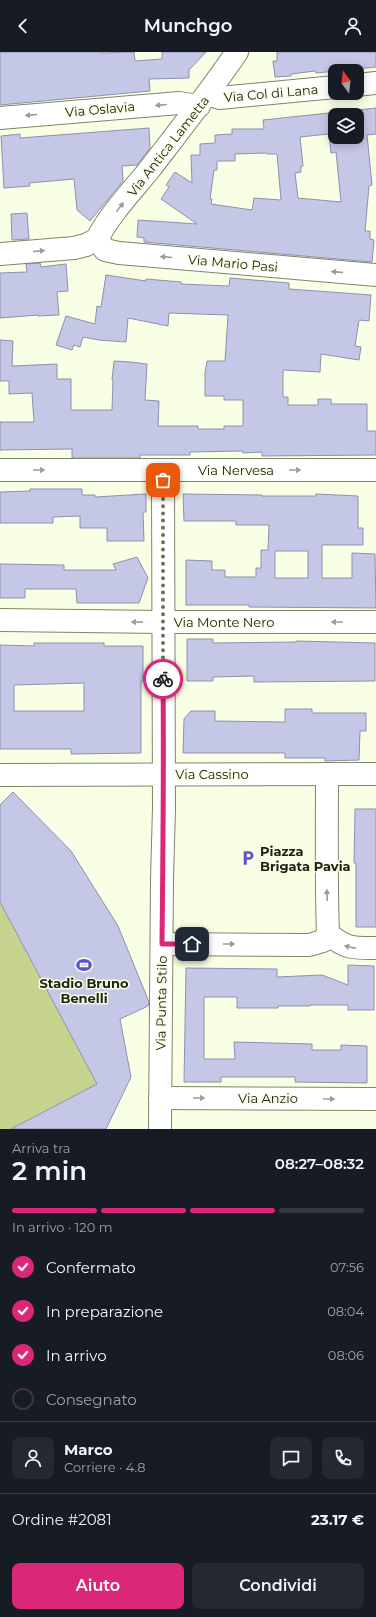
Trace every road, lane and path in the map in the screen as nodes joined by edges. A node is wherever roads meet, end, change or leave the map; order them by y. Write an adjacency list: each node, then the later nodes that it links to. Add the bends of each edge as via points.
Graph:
1 (237, 52): 5 (street, Via Antica Lametta)
2 (376, 83): 3 (street)
3 (364, 84)
4 (328, 88): 5 (street, Via Col di Lana)
5 (204, 100): 6 (street, Via Oslavia, one-way to 6); 7 (street, Via Antica Lametta, one-way to 5)
6 (0, 118)
7 (97, 239): 8 (street, one-way to 7, via 74,248); 9 (street, Via Mario Pasi, one-way to 7, via 119,253 105,250)
8 (0, 254)
9 (376, 275)
10 (0, 470): 12 (street, Via Nervesa, one-way to 12)
11 (376, 470): 12 (street, Via Nervesa, one-way to 11)
12 (158, 471): 14 (street, Via Punta Stilo, via 162,474 163,480)
13 (0, 620): 14 (street, Via Monte Nero, one-way to 13)
14 (163, 622): 15 (street, Via Monte Nero, one-way to 14); 16 (street, Via Punta Stilo)
15 (376, 622)
16 (164, 774): 17 (street, Via Cassino); 19 (street, Via Cassino); 21 (street, Via Punta Stilo)
17 (327, 774): 18 (street, Via Cassino); 20 (street, one-way to 17)
18 (376, 774)
19 (0, 775)
20 (328, 934): 21 (street, one-way to 20, via 309,945 323,941); 22 (street, one-way to 20, via 342,945)
21 (162, 944): 23 (street, Via Punta Stilo)
22 (376, 948)
23 (160, 1098): 24 (street, Via Anzio, one-way to 24); 25 (street, Via Punta Stilo)
24 (376, 1099)
25 (160, 1129)

